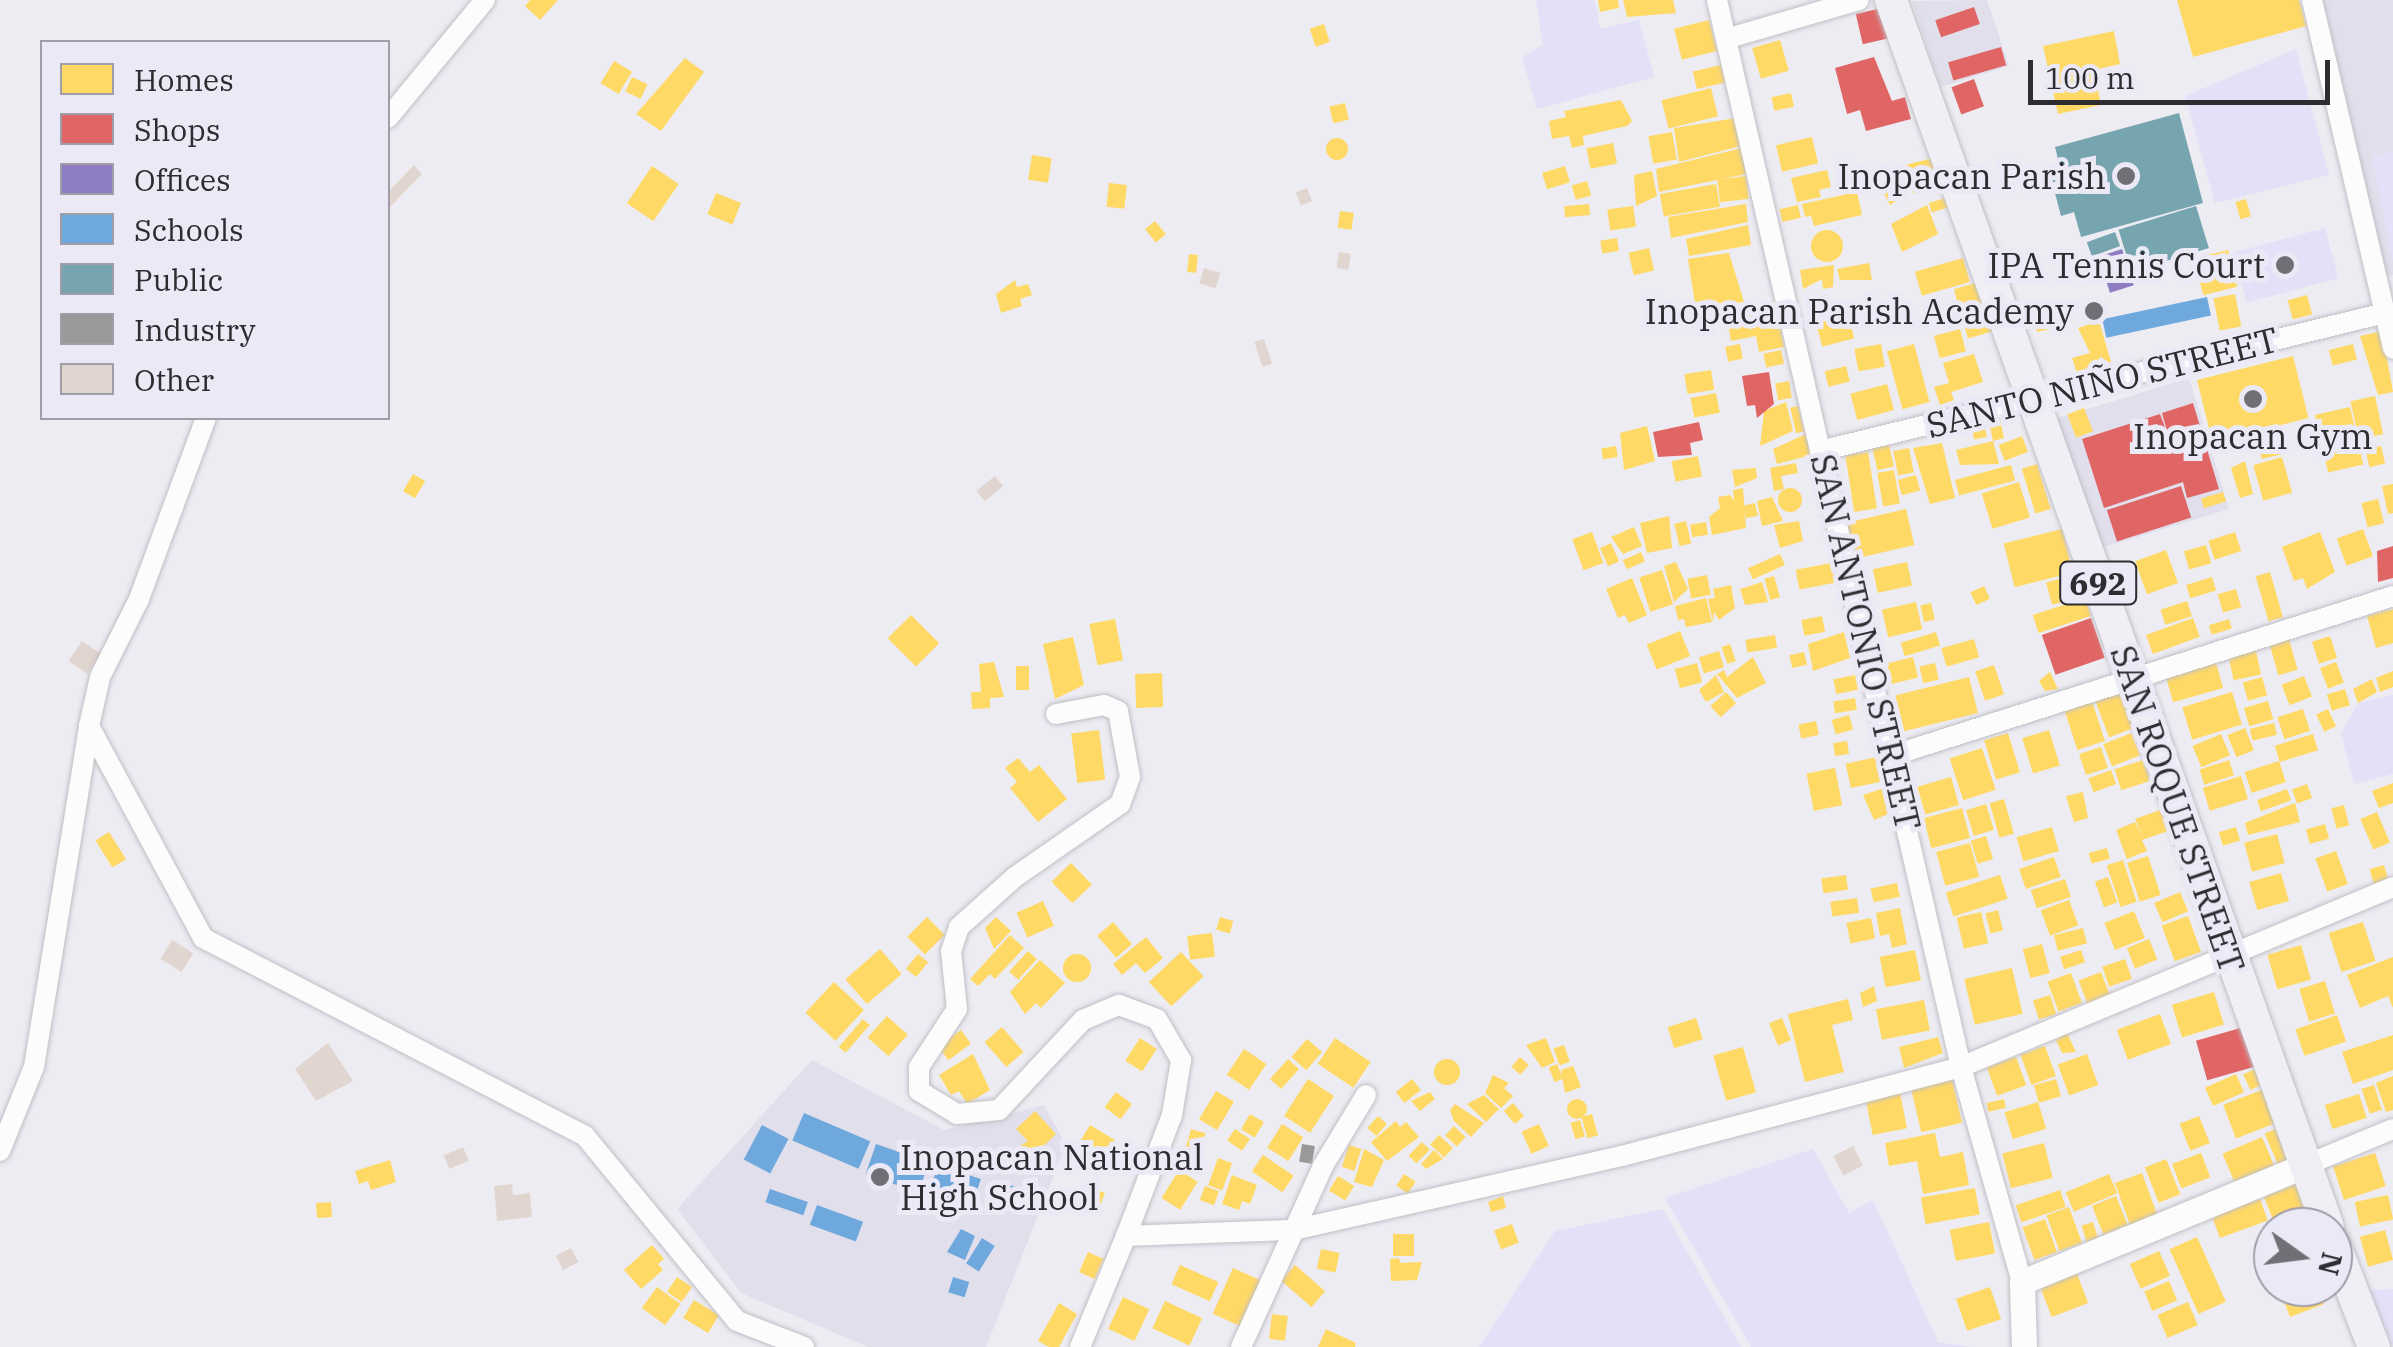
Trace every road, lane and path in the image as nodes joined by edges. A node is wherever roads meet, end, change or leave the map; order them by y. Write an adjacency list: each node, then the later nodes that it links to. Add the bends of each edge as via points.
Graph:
1 (485, 0): 7 (street)
2 (1717, 0): 6 (street, SAN ANTONIO STREET)
3 (1859, 0): 6 (street)
4 (1892, 0): 10 (main road, SAN ROQUE STREET / 692)
5 (2312, 0): 8 (street)
6 (1730, 38): 12 (street, SAN ANTONIO STREET)
7 (390, 116)
8 (2384, 314): 9 (street); 10 (street, SANTO NIÑO STREET)
9 (2393, 349)
10 (2030, 398): 12 (street, SANTO NIÑO STREET); 14 (main road, SAN ROQUE STREET / 692)
11 (205, 420): 16 (street, via 139,599 100,677)
12 (1820, 451): 17 (street, SAN ANTONIO STREET)
13 (2393, 596): 14 (street)
14 (2133, 680): 17 (street); 19 (main road, SAN ROQUE STREET / 692)
15 (1056, 714): 27 (street, via 1104,704 1118,711 1130,776 1120,804 1015,877 959,928 951,952 956,1009 919,1066 919,1091 957,1114 989,1113 1084,1020 1118,1005 1157,1019 1181,1060 1172,1115)
16 (90, 726): 23 (street, via 34,1067); 30 (street, via 204,938 586,1136 736,1322)
17 (1894, 755): 20 (street, SAN ANTONIO STREET)
18 (2393, 888): 19 (street)
19 (2229, 956): 20 (street); 24 (main road, SAN ROQUE STREET / 692)
20 (1961, 1068): 26 (street, via 1622,1156); 28 (street, SAN ANTONIO STREET)
21 (1366, 1096): 26 (street)
22 (2393, 1129): 24 (street)
23 (0, 1151)
24 (2304, 1166): 25 (main road, 692); 28 (street)
25 (2320, 1207)
26 (1294, 1230): 27 (street); 32 (street)
27 (1126, 1236): 31 (street)
28 (2022, 1282): 33 (street)
29 (2353, 1293): 34 (main road)
30 (804, 1347)
31 (1080, 1347)
32 (1241, 1347)
33 (2024, 1347)
34 (2374, 1347)

